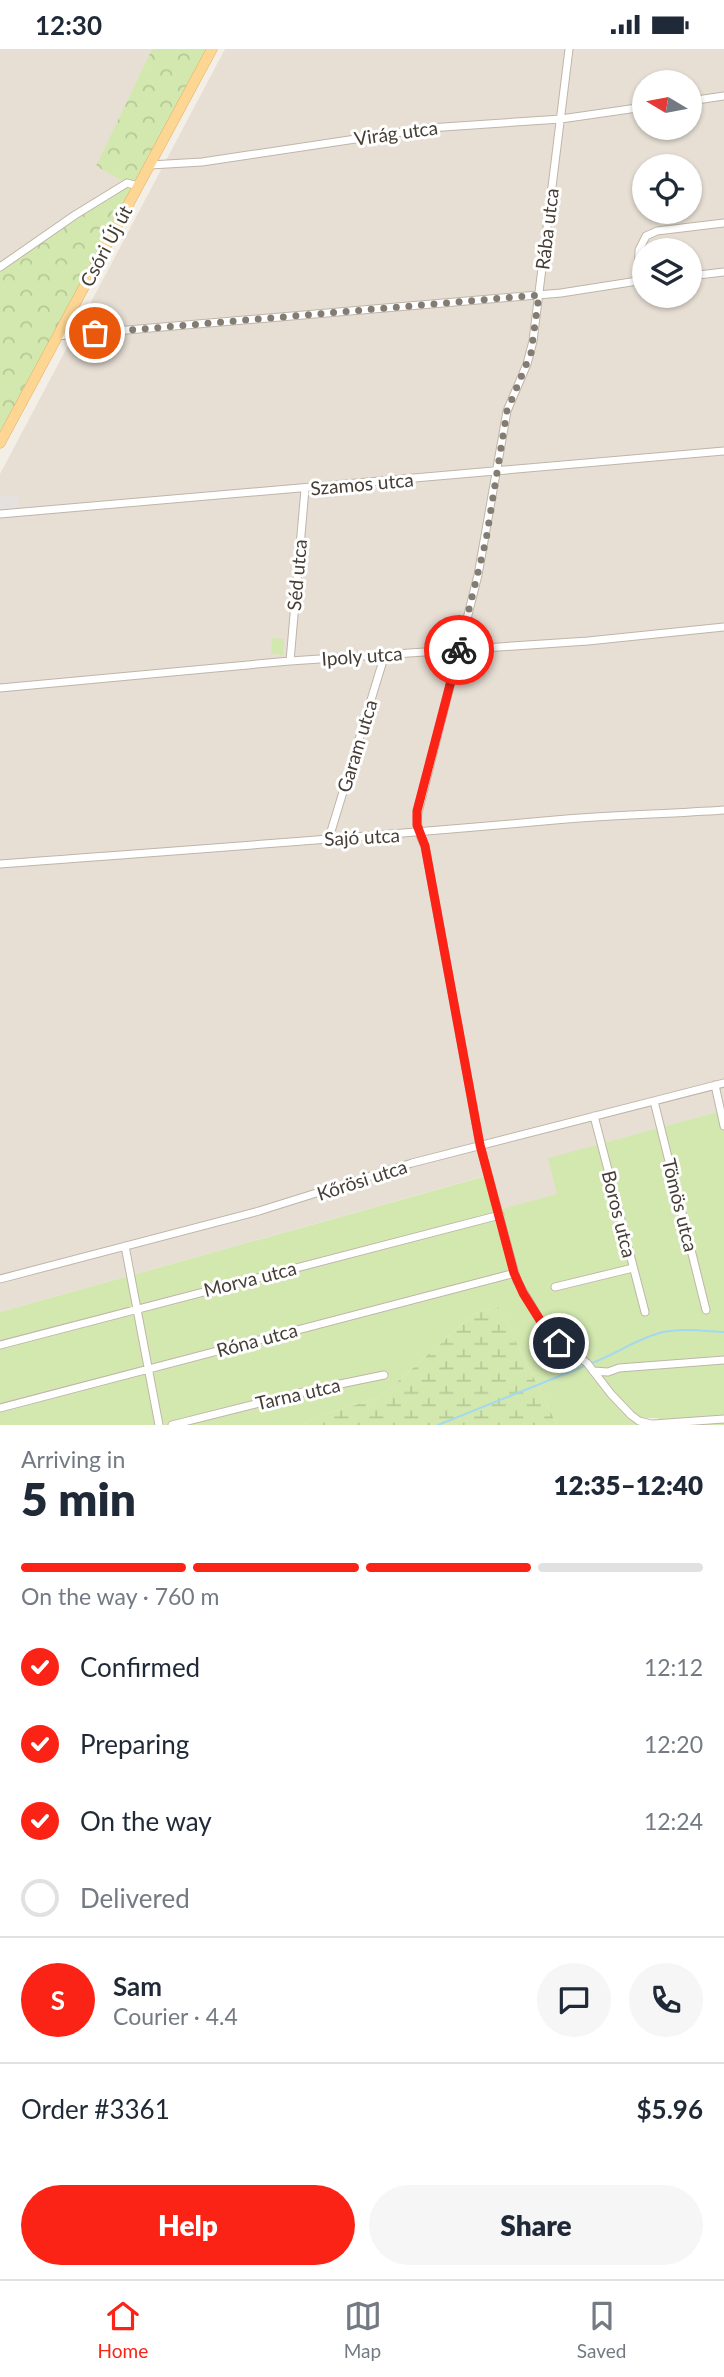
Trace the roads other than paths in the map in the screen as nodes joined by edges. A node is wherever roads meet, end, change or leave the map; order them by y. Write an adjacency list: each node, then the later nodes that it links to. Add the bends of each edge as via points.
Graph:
1 (212, 49): 7 (main road, Csóri Új út)
2 (569, 49): 6 (street, Rába utca)
3 (724, 96): 4 (street)
4 (702, 99)
5 (632, 109): 6 (street, Virág utca)
6 (561, 119): 7 (street, Virág utca, via 429,128 202,162); 15 (street, Rába utca)
7 (150, 165): 8 (main road, Csóri Új út)
8 (138, 186): 11 (street, via 127,183); 16 (main road, Csóri Új út)
9 (724, 223): 10 (street, via 657,231)
10 (645, 238)
11 (0, 267)
12 (724, 272): 13 (street)
13 (702, 275)
14 (632, 281): 15 (street)
15 (539, 295): 16 (street); 19 (street, Rába utca, via 531,353 507,411)
16 (57, 336): 17 (main road, Csóri Új út)
17 (0, 443)
18 (724, 451): 19 (street, Szamos utca)
19 (498, 472): 20 (street, Szamos utca); 23 (street, Rába utca)
20 (305, 489): 21 (street, Szamos utca); 25 (street, Séd utca)
21 (0, 514)
22 (724, 627): 23 (street, Ipoly utca)
23 (459, 649): 24 (street, Ipoly utca); 28 (street, Rába utca, via 417,811)
24 (385, 654): 25 (street, Ipoly utca); 29 (street, Garam utca)
25 (290, 661): 26 (street, Ipoly utca)
26 (0, 688)
27 (724, 810): 28 (street, Sajó utca)
28 (419, 833): 29 (street, Sajó utca); 36 (street, Rába utca)
29 (329, 838): 30 (street, Sajó utca)
30 (0, 864)
31 (724, 1083): 32 (street, Kőrösi utca)
32 (715, 1086): 33 (street, Kőrösi utca); 35 (street)
33 (654, 1101): 34 (street, Kőrösi utca); 44 (street, Tömös utca)
34 (594, 1116): 36 (street, Kőrösi utca); 39 (street, Boros utca)
35 (724, 1126)
36 (480, 1145): 37 (street, Rába utca); 38 (street, Kőrösi utca)
37 (500, 1215): 40 (street, Rába utca); 43 (street, Morva utca)
38 (125, 1246): 41 (street, Kőrösi utca); 43 (street)
39 (633, 1268): 42 (street); 45 (street, Boros utca)
40 (514, 1273): 48 (street, Rába utca, via 551,1338); 49 (street, Róna utca)
41 (0, 1279)
42 (555, 1287)
43 (136, 1308): 46 (street, Morva utca); 49 (street)
44 (706, 1310)
45 (645, 1312)
46 (0, 1345)
47 (724, 1360): 48 (street, via 603,1372)
48 (590, 1367): 53 (street, Rába utca)
49 (148, 1368): 51 (street, Róna utca); 55 (street)
50 (384, 1375): 56 (street, Tarna utca)
51 (0, 1408)
52 (724, 1419): 54 (street)
53 (638, 1423): 54 (street)
54 (654, 1424)
55 (159, 1425)
56 (172, 1425)

